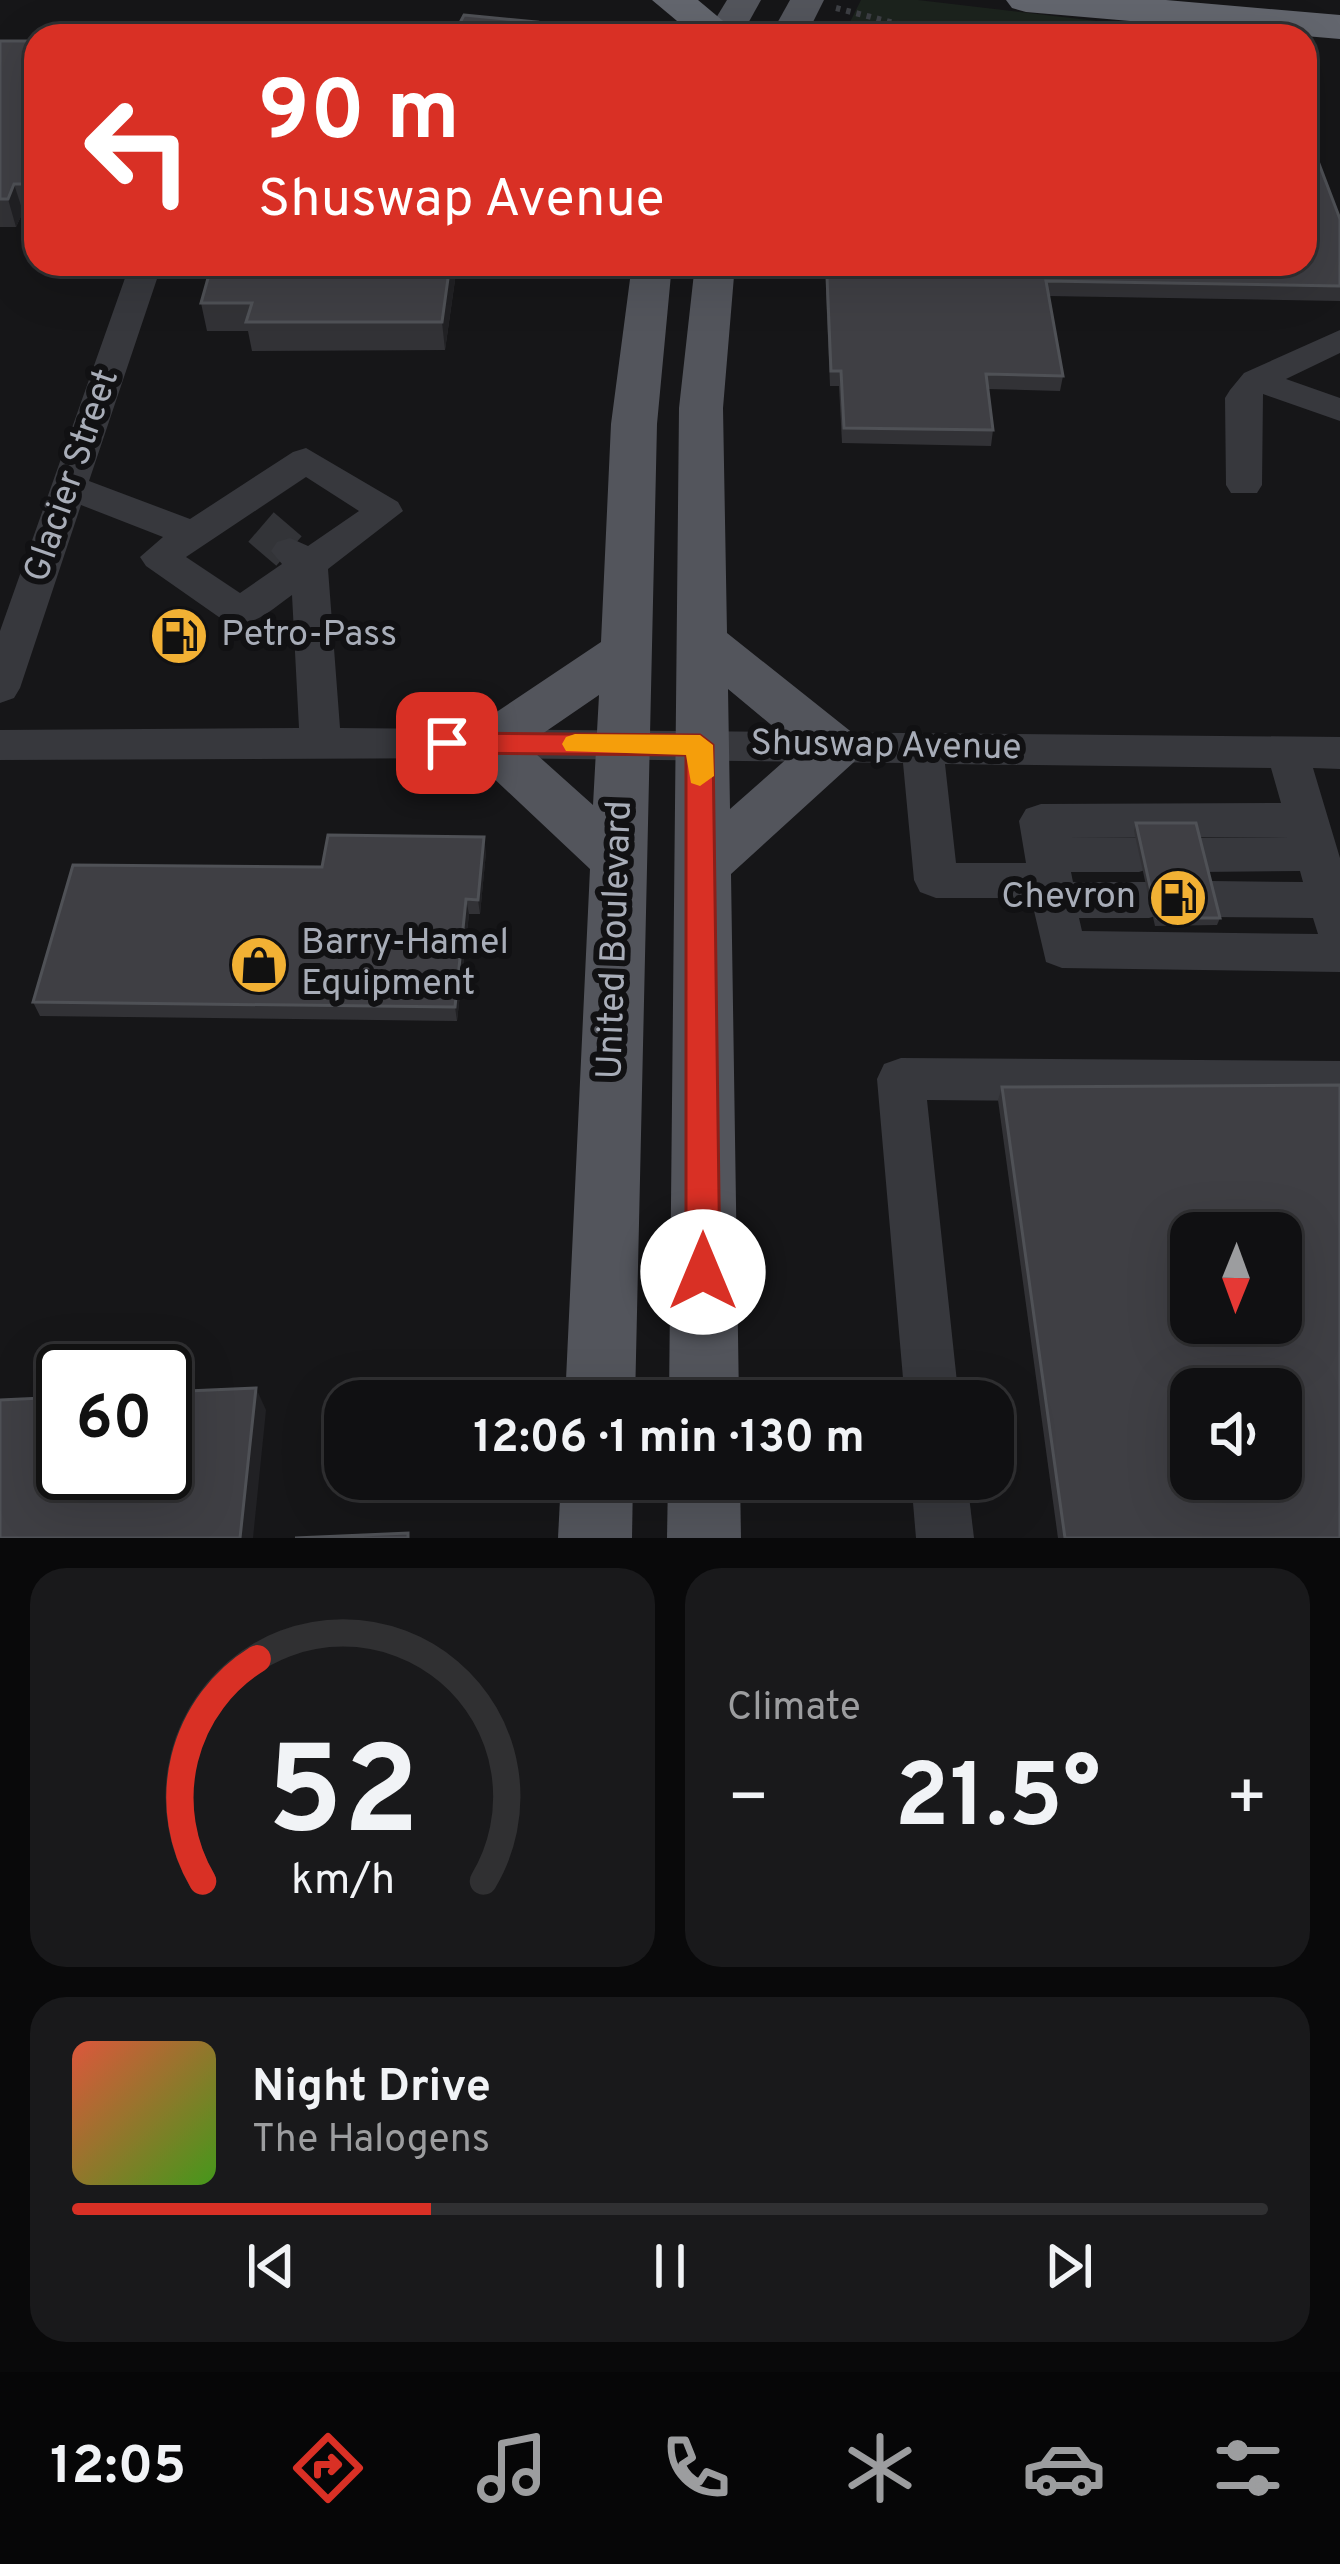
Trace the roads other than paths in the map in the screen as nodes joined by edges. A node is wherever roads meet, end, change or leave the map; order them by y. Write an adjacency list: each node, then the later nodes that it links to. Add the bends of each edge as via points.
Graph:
1 (673, 0): 5 (highway)
2 (1026, 0): 6 (highway)
3 (1213, 0): 4 (highway)
4 (1340, 4)
5 (706, 24)
6 (1305, 24)
7 (142, 276): 14 (street, Glacier Street)
8 (651, 276): 18 (main road, United Boulevard, via 634,424)
9 (714, 276): 17 (main road, via 701,408)
10 (1340, 340): 11 (street)
11 (1256, 380): 12 (street); 13 (street, via 1242,398)
12 (1340, 410)
13 (1244, 485)
14 (69, 487): 15 (street); 19 (street, Glacier Street)
15 (192, 534): 16 (street); 16 (street, via 159,557 240,612)
16 (273, 538): 22 (street)
17 (701, 639): 23 (main road); 25 (main road)
18 (626, 650): 20 (main road); 21 (main road, United Boulevard)
19 (0, 688)
20 (490, 742): 21 (street, Shuswap Avenue); 22 (street, Shuswap Avenue); 32 (main road)
21 (621, 744): 23 (street, Shuswap Avenue); 32 (main road, United Boulevard)
22 (321, 745): 24 (street, Shuswap Avenue)
23 (700, 745): 25 (street, Shuswap Avenue); 33 (main road)
24 (0, 746)
25 (835, 748): 26 (street, Shuswap Avenue); 33 (main road)
26 (922, 748): 27 (street, Shuswap Avenue); 34 (street, via 936,880)
27 (1287, 752): 28 (street, Shuswap Avenue); 29 (street)
28 (1340, 753)
29 (1312, 837): 31 (street); 34 (street, via 1041,821); 37 (street)
30 (1139, 855): 34 (street)
31 (1199, 855)
32 (619, 862): 40 (main road, United Boulevard)
33 (702, 866): 41 (main road)
34 (1050, 878): 36 (street); 38 (street, via 1062,949)
35 (1210, 899): 37 (street)
36 (1149, 900)
37 (1335, 916)
38 (1340, 953)
39 (1340, 1082): 42 (street, via 901,1079)
40 (601, 1380)
41 (704, 1380)
42 (930, 1380)
43 (596, 1500): 46 (main road)
44 (704, 1500): 47 (main road)
45 (941, 1500): 48 (street)
46 (595, 1538)
47 (704, 1538)
48 (945, 1538)

